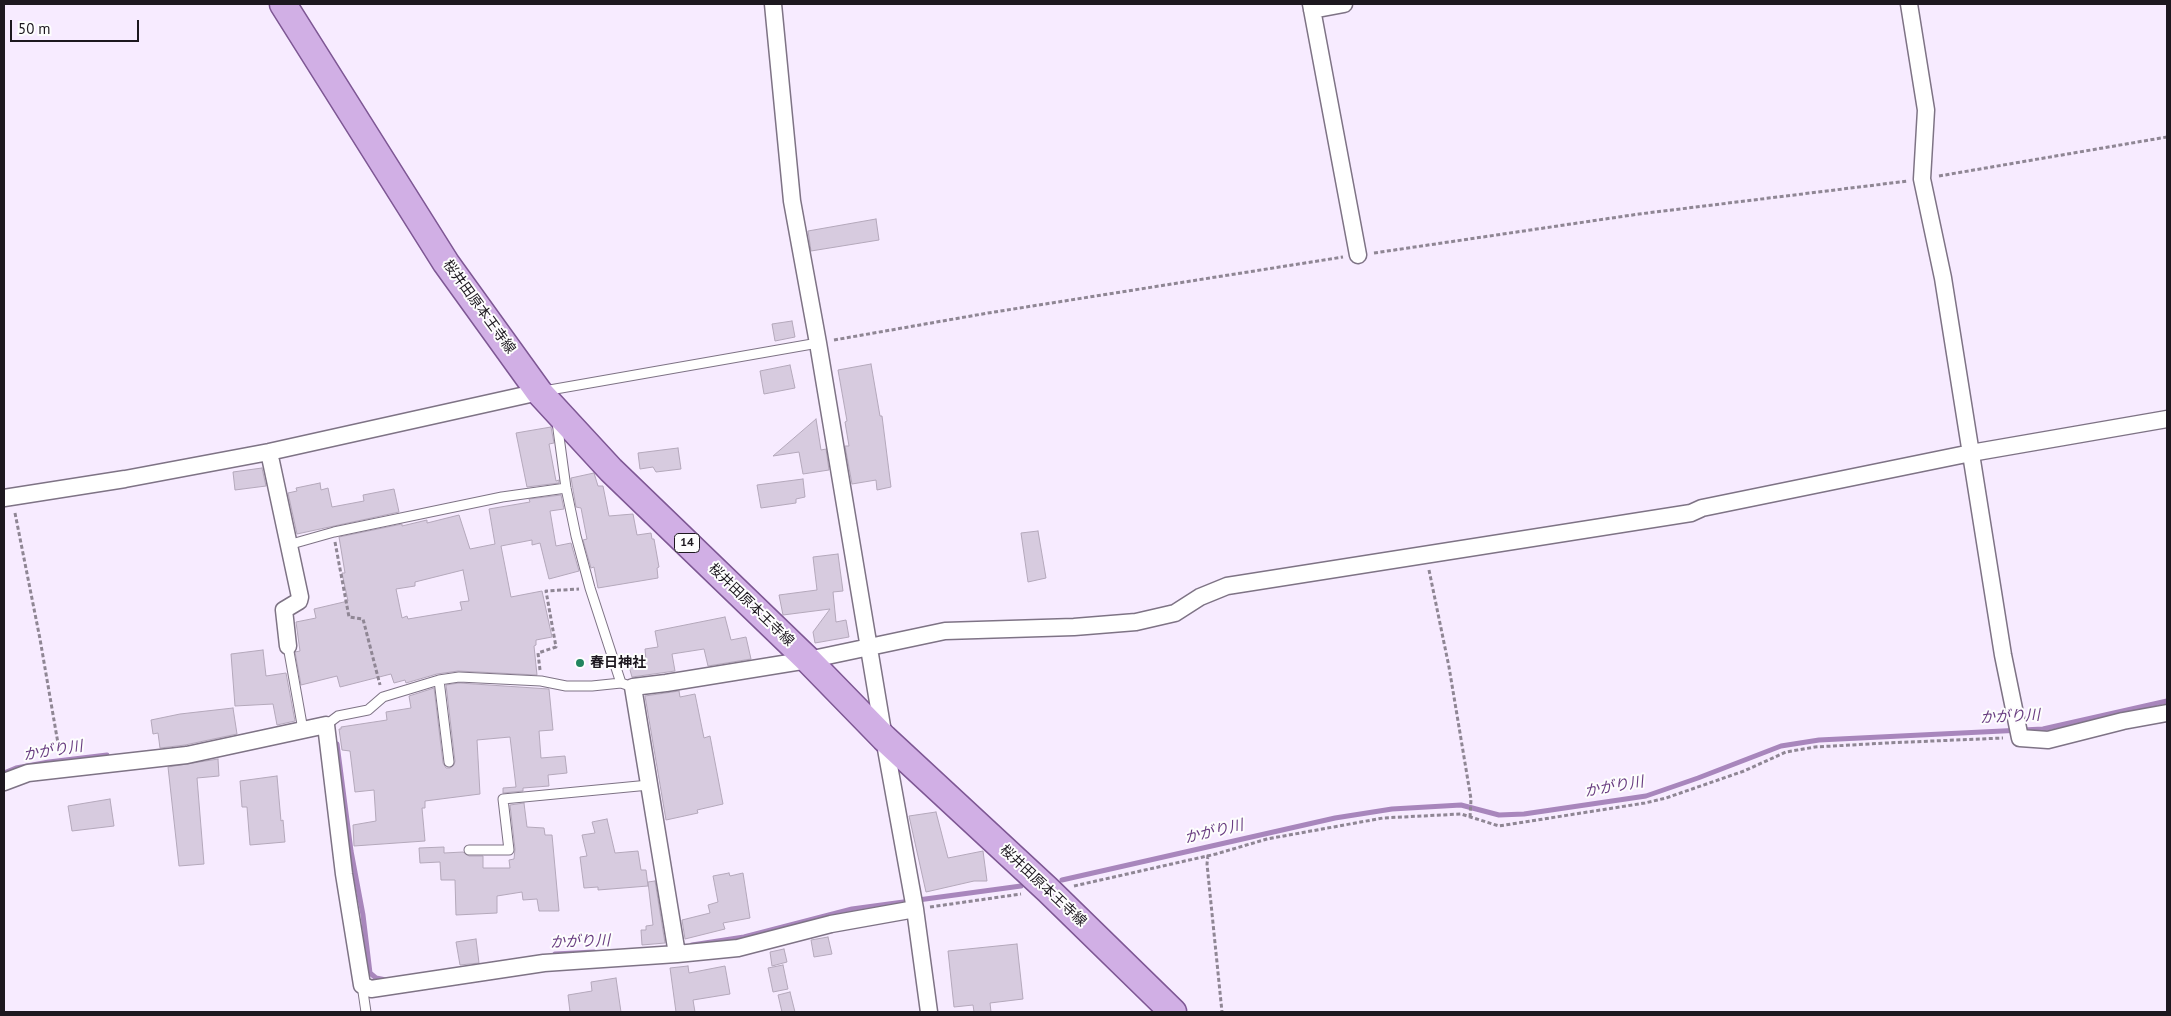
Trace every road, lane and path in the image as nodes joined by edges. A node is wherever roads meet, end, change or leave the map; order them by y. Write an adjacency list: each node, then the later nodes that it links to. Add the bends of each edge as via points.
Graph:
1 (283, 4): 10 (main road, 桜井田原本王寺線 / 14, via 446,263)
2 (773, 4): 9 (street, via 792,201)
3 (1344, 4): 5 (street)
4 (1909, 4): 7 (street, via 1926,110)
5 (1312, 7): 8 (street)
6 (2167, 136): 7 (path)
7 (1922, 179): 8 (path, via 1639,214); 13 (street, via 1943,278)
8 (1358, 255): 9 (path, via 988,312)
9 (818, 343): 10 (lane); 21 (street)
10 (547, 400): 12 (street); 14 (lane); 22 (main road, 桜井田原本王寺線 / 14, via 611,470)
11 (2167, 419): 13 (street)
12 (268, 452): 15 (street); 17 (street)
13 (1972, 453): 18 (street, via 1702,508 1692,513); 31 (street)
14 (566, 488): 16 (lane); 19 (lane)
15 (8, 498): 33 (path, via 40,639)
16 (334, 532): 17 (lane); 26 (path, via 349,617 364,618)
17 (288, 545): 20 (street, via 300,597 284,610)
18 (1420, 557): 21 (street, via 1228,586 1200,597 1175,613 1136,622 1074,628 945,632); 36 (path, via 1428,565 1449,667 1471,799)
19 (590, 588): 24 (path, via 546,591 556,647 538,652); 25 (lane)
20 (288, 646): 29 (lane)
21 (870, 648): 22 (street); 30 (street)
22 (808, 660): 25 (street, via 666,683); 30 (main road, 桜井田原本王寺線 / 14)
23 (439, 680): 24 (lane, via 483,677); 26 (lane); 32 (lane)
24 (541, 681): 25 (lane, via 566,686)
25 (627, 685): 35 (street)
26 (383, 697): 28 (lane, via 368,710 338,716)
27 (2167, 712): 31 (street, via 2048,740)
28 (326, 725): 29 (street); 42 (street, via 344,874)
29 (303, 730): 33 (street, via 187,755)
30 (884, 738): 39 (main road, 桜井田原本王寺線 / 14); 40 (street)
31 (2020, 738): 36 (path, via 1796,750 1744,771 1645,803 1499,826)
32 (449, 762)
33 (62, 770): 34 (street, via 28,773)
34 (4, 782)
35 (649, 785): 37 (lane, via 503,799 509,850); 41 (street)
36 (1470, 818): 38 (path, via 1461,814 1382,818 1267,839)
37 (469, 850)
38 (1208, 855): 39 (path); 46 (path, via 1206,864)
39 (1048, 890): 40 (path); 45 (main road, 桜井田原本王寺線 / 14)
40 (915, 909): 41 (street, via 831,924 738,948); 44 (street)
41 (677, 954): 42 (street, via 544,963 371,989)
42 (362, 985): 43 (lane)
43 (366, 1012)
44 (930, 1012)
45 (1173, 1012)
46 (1222, 1012)

